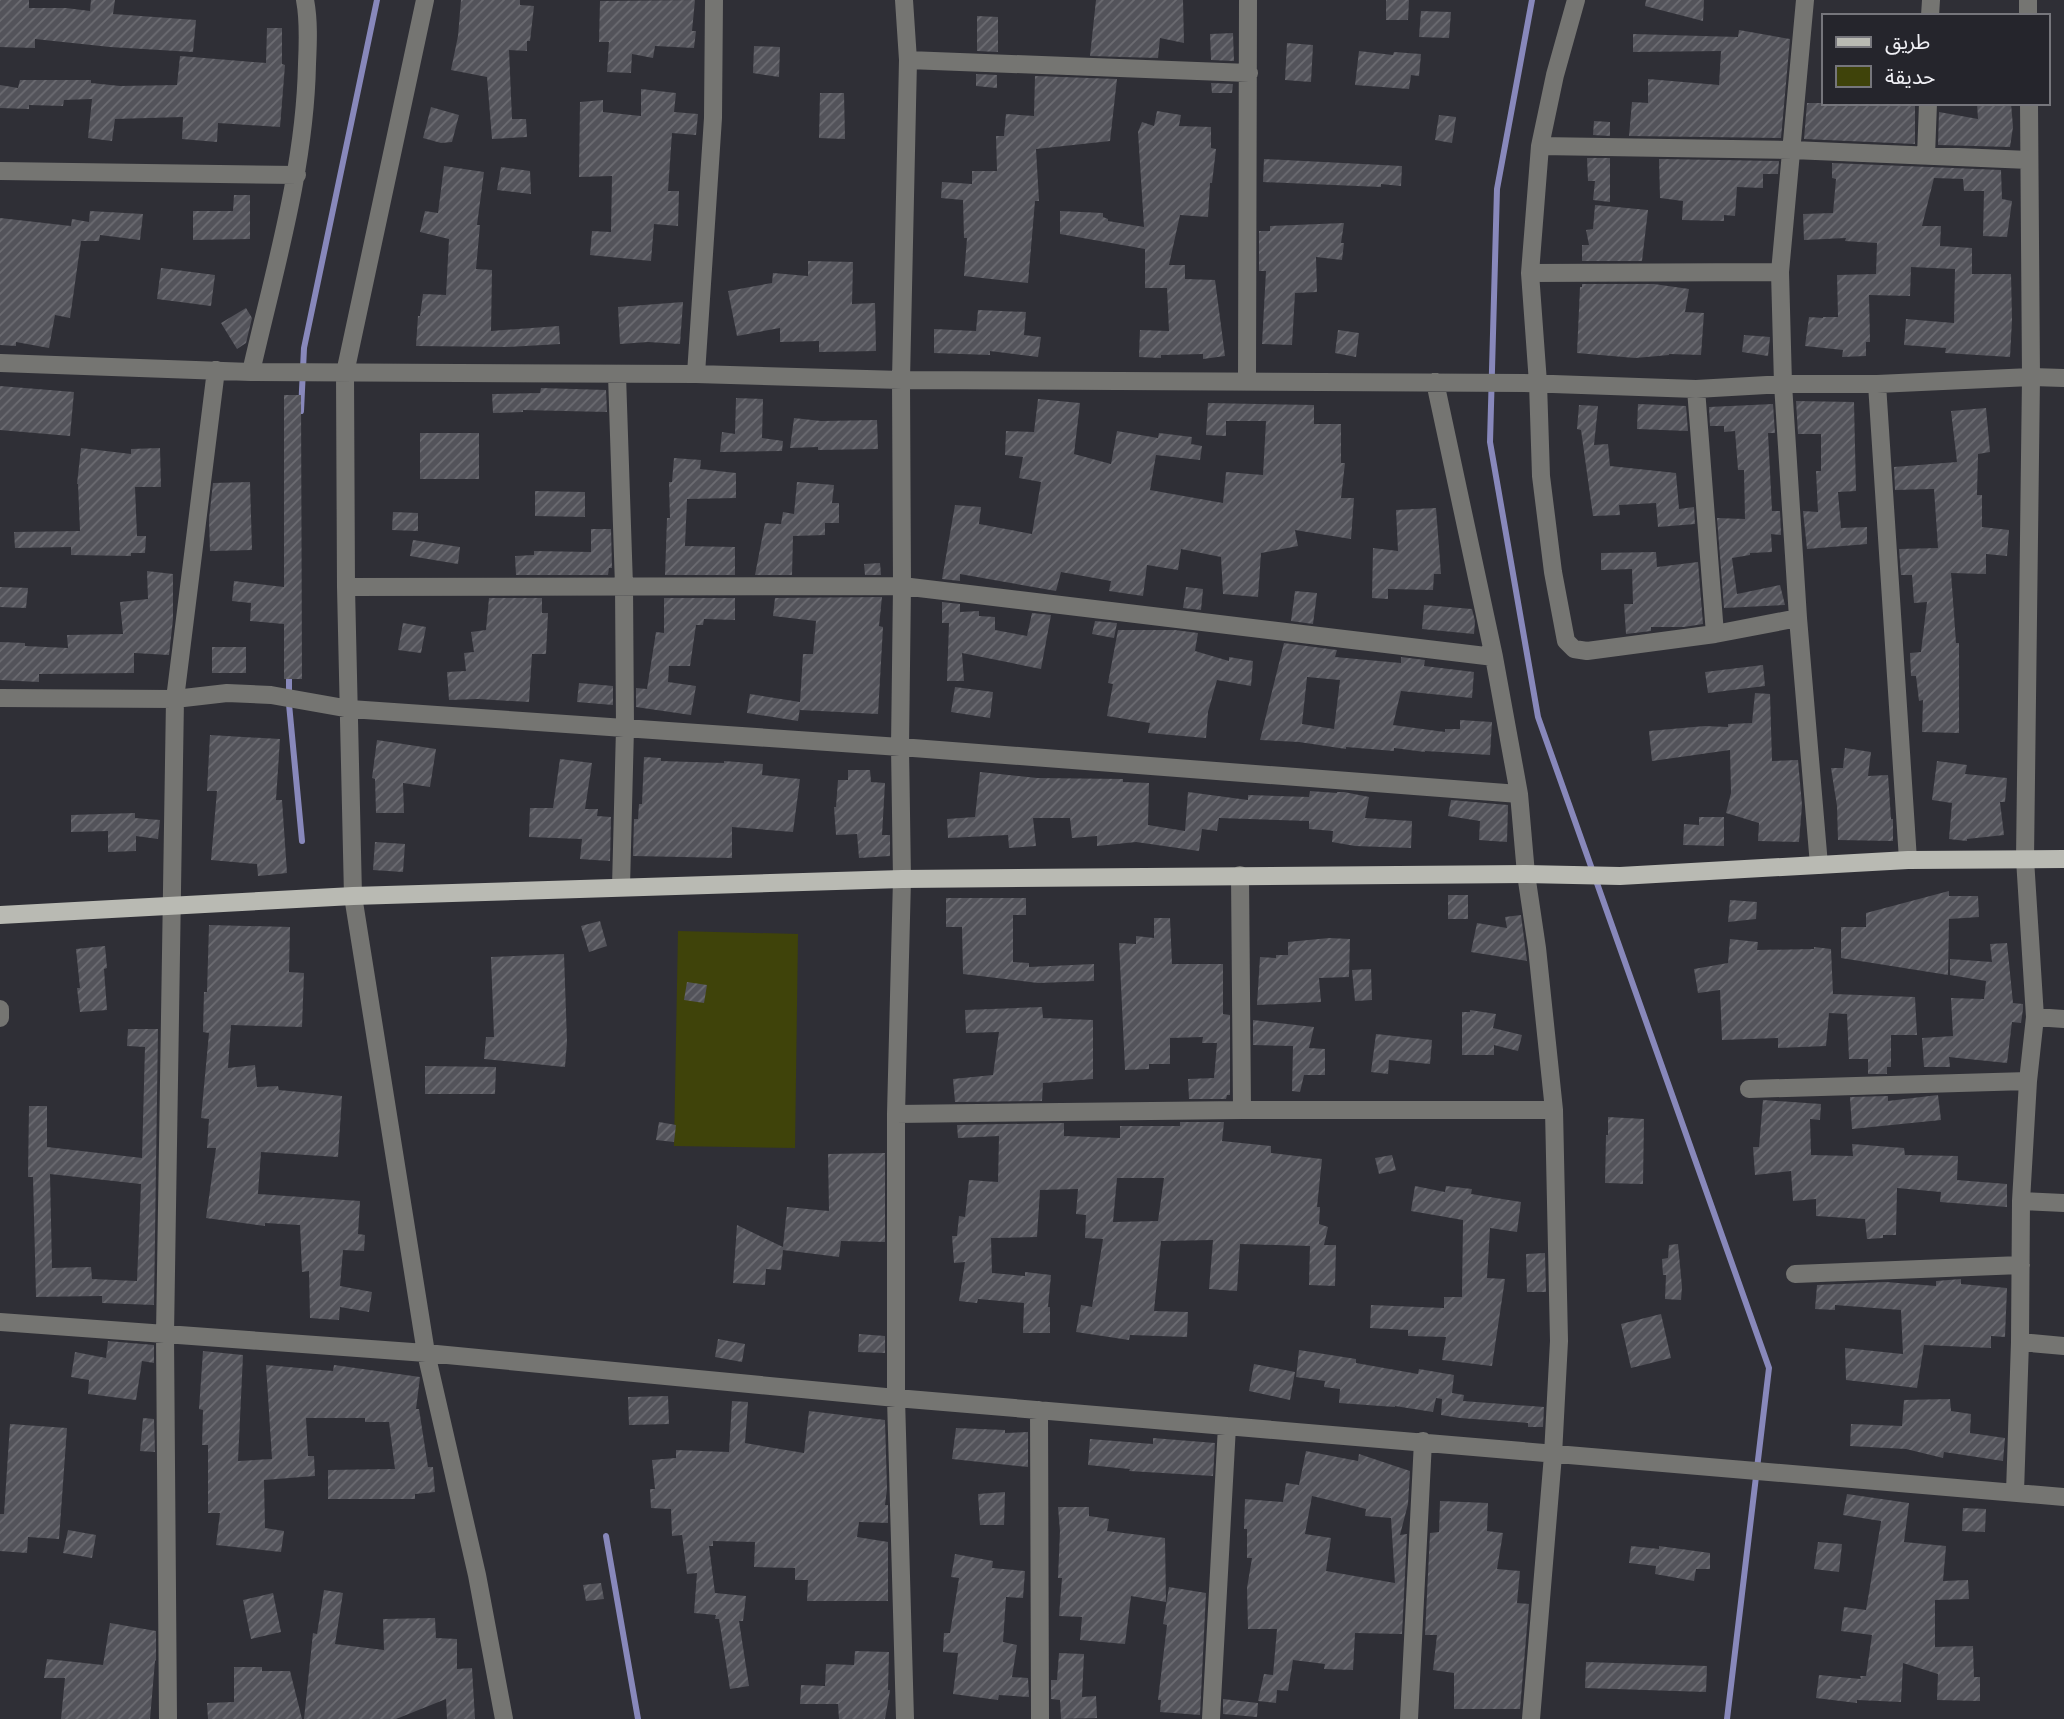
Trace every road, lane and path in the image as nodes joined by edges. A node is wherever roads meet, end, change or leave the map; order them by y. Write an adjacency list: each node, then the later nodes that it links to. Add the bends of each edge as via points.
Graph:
1 (305, 0): 17 (street, via 307,89)
2 (425, 0): 23 (street)
3 (714, 0): 24 (street, via 713,118)
4 (904, 0): 8 (street)
5 (1248, 0): 9 (street)
6 (1576, 0): 12 (street)
7 (1805, 0): 13 (street)
8 (908, 60): 9 (street); 28 (street)
9 (1249, 73): 29 (street)
10 (1928, 105): 14 (street)
11 (2029, 105): 15 (street)
12 (1540, 146): 13 (street); 19 (street)
13 (1792, 150): 14 (street); 18 (street)
14 (1926, 156): 15 (street)
15 (2029, 160): 26 (street)
16 (0, 171): 17 (street)
17 (297, 175): 22 (street)
18 (1780, 272): 19 (street); 32 (street)
19 (1530, 273): 31 (street)
20 (0, 363): 21 (street)
21 (216, 370): 22 (street); 42 (street)
22 (260, 372): 23 (street)
23 (345, 373): 25 (street); 37 (street)
24 (696, 374): 25 (street); 28 (street)
25 (617, 375): 35 (street)
26 (2031, 377): 27 (street); 33 (street); 47 (street)
27 (2064, 378)
28 (901, 380): 29 (street); 36 (street)
29 (1247, 380): 30 (street)
30 (1436, 383): 31 (street); 40 (street)
31 (1531, 383): 34 (street); 39 (street, via 1553,572 1566,641 1574,649 1587,651)
32 (1783, 383): 33 (street); 34 (street); 38 (street)
33 (1877, 384): 49 (street)
34 (1696, 389): 39 (street)
35 (624, 586): 36 (street); 37 (street); 44 (street)
36 (902, 586): 40 (street); 45 (street)
37 (346, 587): 43 (street)
38 (1798, 618): 39 (street); 50 (street)
39 (1715, 634)
40 (1494, 657): 46 (street)
41 (0, 698): 42 (street)
42 (175, 699): 43 (street, via 227,693 271,695); 56 (street)
43 (350, 709): 44 (street); 55 (street)
44 (625, 728): 45 (street); 54 (street)
45 (900, 747): 46 (street); 53 (street)
46 (1519, 794): 51 (street)
47 (2025, 859): 48 (main road); 49 (main road); 60 (street)
48 (2064, 859)
49 (1908, 860): 50 (main road)
50 (1819, 865): 51 (main road, via 1620,876)
51 (1526, 874): 52 (main road); 65 (street)
52 (1240, 876): 53 (main road); 64 (street)
53 (902, 879): 54 (main road); 66 (street)
54 (621, 887): 55 (main road)
55 (353, 896): 56 (main road); 75 (street)
56 (172, 907): 57 (main road); 72 (street)
57 (0, 915)
58 (0, 1009): 59 (street)
59 (0, 1016)
60 (2035, 1017): 61 (street); 62 (street)
61 (2064, 1019)
62 (2028, 1081): 63 (street); 67 (street)
63 (1749, 1089)
64 (1242, 1110): 65 (street); 66 (street)
65 (1554, 1111): 80 (street, via 1559,1341)
66 (896, 1114): 76 (street)
67 (2021, 1201): 68 (street); 69 (street)
68 (2064, 1203)
69 (2021, 1265): 70 (street); 73 (street)
70 (1795, 1273)
71 (0, 1322): 72 (street)
72 (165, 1335): 75 (street); 83 (street)
73 (2020, 1342): 74 (street); 81 (street)
74 (2064, 1346)
75 (426, 1353): 76 (street); 84 (street, via 477,1575)
76 (896, 1398): 77 (street); 85 (street)
77 (1039, 1410): 78 (street); 86 (street)
78 (1227, 1426): 79 (street); 87 (street)
79 (1423, 1441): 80 (street); 88 (street)
80 (1553, 1455): 81 (street); 89 (street)
81 (2015, 1492): 82 (street)
82 (2064, 1497)
83 (168, 1719)
84 (504, 1719)
85 (905, 1719)
86 (1040, 1719)
87 (1210, 1719)
88 (1409, 1719)
89 (1531, 1719)

